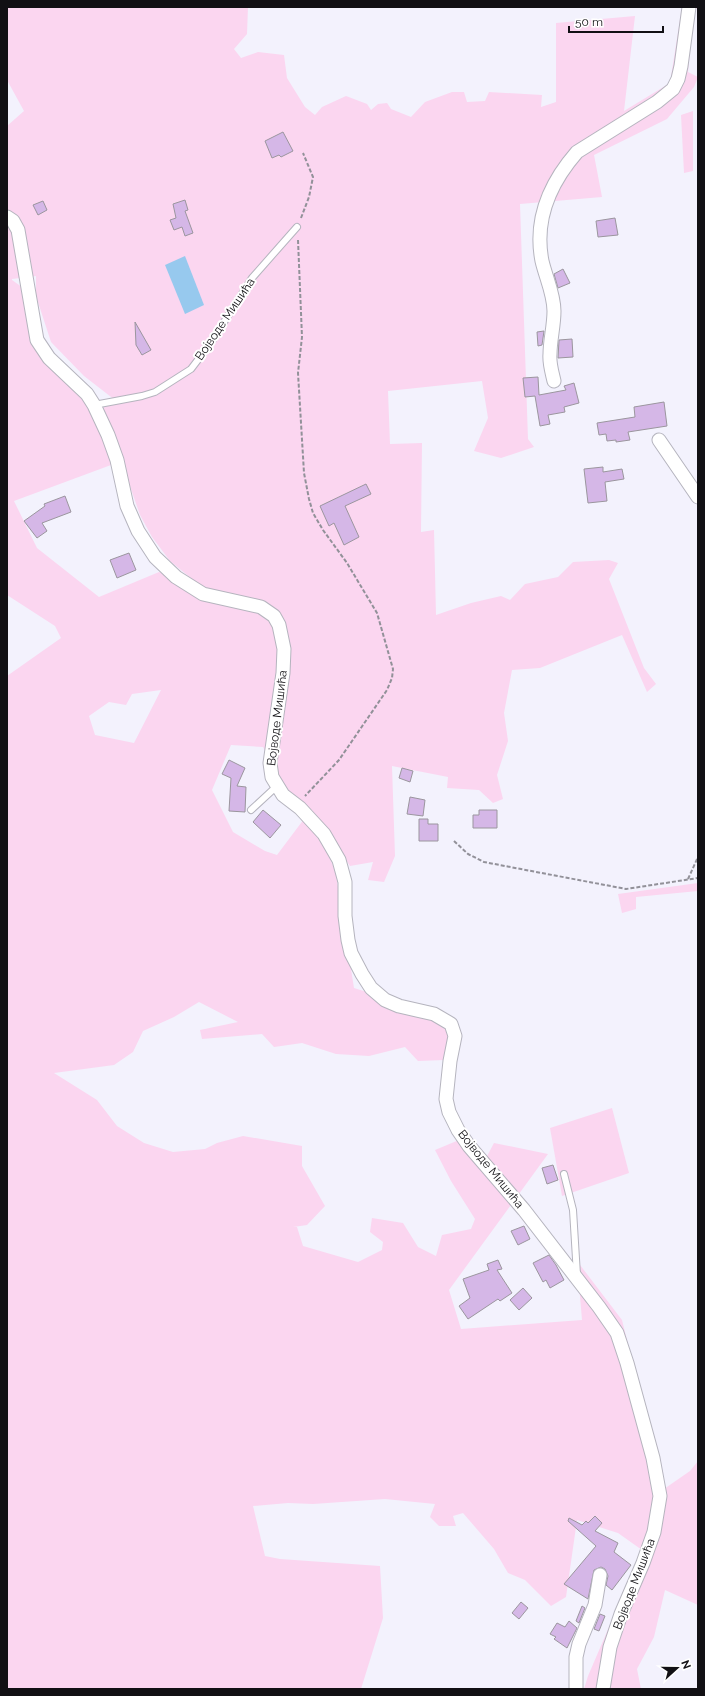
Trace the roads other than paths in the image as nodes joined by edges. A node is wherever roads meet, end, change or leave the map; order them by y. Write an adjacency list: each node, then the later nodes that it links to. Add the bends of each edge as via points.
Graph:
1 (689, 7): 4 (street, via 681,66 673,89 657,102 577,152 562,173 546,205 540,223 539,239 554,311 550,356)
2 (7, 217): 5 (street, Војводе Мишића, via 18,230 37,340 49,358)
3 (297, 227): 5 (lane, Војводе Мишића, via 252,278 191,369 155,392)
4 (554, 381)
5 (94, 405): 8 (street, Војводе Мишића, via 117,460 127,506 138,531 155,557 176,577 203,594 261,607 274,616 279,625 284,649 283,673 270,763 272,777)
6 (659, 440): 7 (street)
7 (698, 497)
8 (277, 786): 9 (lane); 11 (street, Војводе Мишића, via 283,795 300,808 324,834 338,860 345,882 348,940 351,953 362,974 371,988 385,1000 434,1014 451,1024 455,1036 446,1100 458,1130)
9 (251, 810)
10 (564, 1174): 11 (lane, via 573,1210)
11 (578, 1280): 14 (street, Војводе Мишића, via 617,1333 653,1458 660,1496 654,1532 610,1647)
12 (600, 1575): 13 (street, via 596,1605 576,1657)
13 (576, 1689)
14 (603, 1689)

